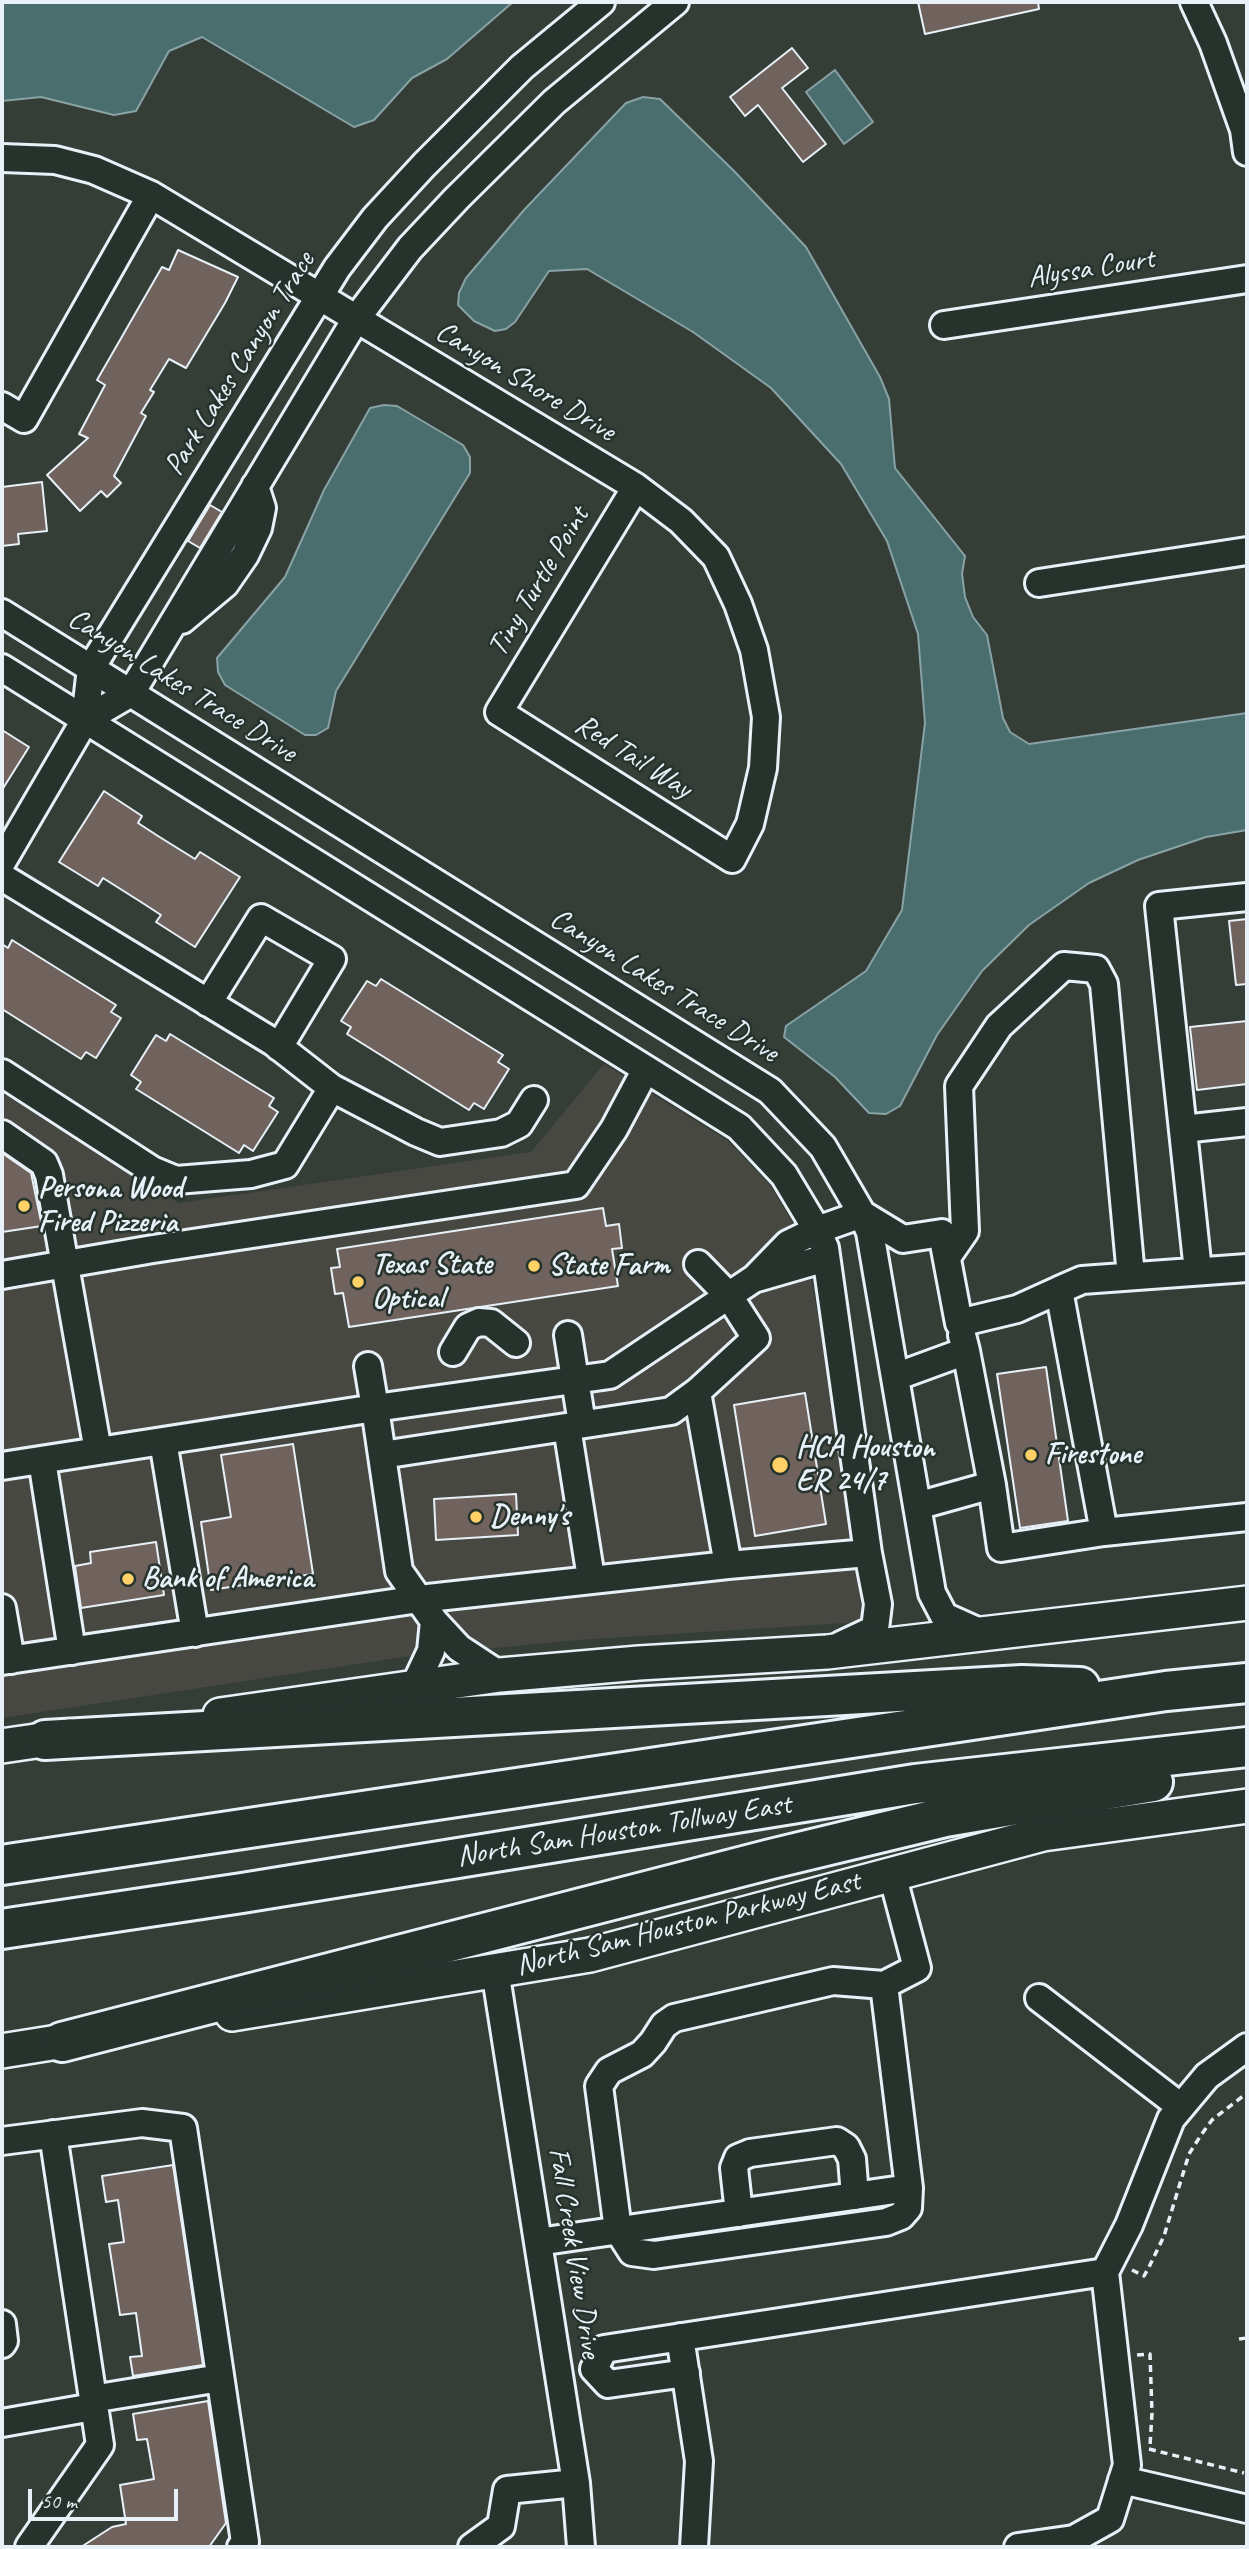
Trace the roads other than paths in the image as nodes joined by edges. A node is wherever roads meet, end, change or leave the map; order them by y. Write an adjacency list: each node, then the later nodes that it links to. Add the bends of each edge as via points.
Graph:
1 (601, 2): 8 (street, Park Lakes Canyon Trace, via 522,67 424,165 374,218)
2 (1194, 2): 4 (street, via 1244,130)
3 (668, 4): 9 (street, via 554,102 457,198 410,248)
4 (1247, 152)
5 (2, 158): 6 (street, Canyon Shore Drive, via 68,163)
6 (152, 195): 8 (street, Canyon Shore Drive); 11 (street)
7 (1247, 279): 10 (street, Alyssa Court)
8 (320, 297): 9 (street, Canyon Shore Drive); 12 (street, Park Lakes Canyon Trace)
9 (356, 319): 13 (street); 14 (street, Canyon Shore Drive)
10 (944, 325)
11 (13, 412)
12 (216, 464): 13 (street); 16 (street, Park Lakes Canyon Trace)
13 (255, 486): 18 (street); 20 (street, via 262,508 245,555 225,584)
14 (636, 487): 24 (street, Tiny Turtle Point); 26 (street, Canyon Shore Drive, via 681,521 716,557 754,650 766,717 763,768 750,824)
15 (1247, 551): 17 (street)
16 (145, 581): 18 (street); 22 (street, Park Lakes Canyon Trace)
17 (1040, 583)
18 (185, 603): 20 (street)
19 (2, 613): 22 (street, Canyon Lakes Trace Drive)
20 (165, 635): 23 (street)
21 (2, 668): 25 (street)
22 (91, 668): 23 (street, Canyon Lakes Trace Drive); 25 (street, Park Lakes Canyon Trace)
23 (131, 692): 25 (street); 39 (street, Canyon Lakes Trace Drive, via 770,1091 823,1147)
24 (499, 712): 26 (street, Red Tail Way)
25 (85, 720): 27 (street); 32 (street)
26 (733, 859)
27 (2, 862)
28 (2, 877): 30 (street)
29 (1247, 897): 37 (street, via 1159,906)
30 (208, 1003): 31 (street); 31 (street, via 261,918 332,959)
31 (279, 1047): 34 (street)
32 (646, 1069): 40 (street, via 739,1128 784,1175); 44 (street, via 614,1129 576,1185)
33 (2, 1073): 34 (street, via 152,1170 176,1180 251,1174 285,1165)
34 (332, 1088): 35 (street, via 440,1142 501,1133 519,1124)
35 (534, 1100)
36 (1247, 1122): 37 (street)
37 (1182, 1129): 46 (street)
38 (2, 1134): 44 (street, via 44,1163)
39 (862, 1214): 40 (street); 41 (street, via 903,1240 942,1233); 58 (street, Canyon Lakes Trace Drive, via 870,1232)
40 (817, 1230): 42 (street); 49 (street, via 788,1244)
41 (947, 1257): 48 (street, via 965,1231 959,1086 999,1026 1065,966 1096,969 1104,985); 52 (street)
42 (826, 1258): 49 (street); 72 (street)
43 (698, 1264): 51 (street)
44 (64, 1265): 47 (street); 64 (street)
45 (1247, 1268): 46 (street)
46 (1198, 1271): 48 (street)
47 (2, 1275)
48 (1131, 1276): 50 (street, via 1082,1280)
49 (755, 1278): 51 (street)
50 (1059, 1290): 52 (street, via 1017,1309); 71 (street)
51 (729, 1296): 59 (street, via 610,1375); 60 (street, via 756,1338)
52 (959, 1323): 55 (street)
53 (568, 1335): 59 (street)
54 (516, 1343): 56 (street, via 491,1323 479,1322 468,1327)
55 (966, 1351): 58 (street); 68 (street)
56 (453, 1352)
57 (368, 1366): 61 (street)
58 (895, 1377): 69 (street, Canyon Lakes Trace Drive)
59 (575, 1380): 61 (street); 62 (street)
60 (697, 1392): 62 (street, via 671,1411); 73 (street)
61 (375, 1408): 63 (street); 65 (street)
62 (574, 1425): 65 (street); 74 (street)
63 (163, 1441): 64 (street); 79 (street)
64 (97, 1451): 66 (street)
65 (382, 1455): 75 (street, via 399,1572)
66 (42, 1460): 67 (street); 81 (street)
67 (2, 1466)
68 (992, 1485): 69 (street); 71 (street, via 1001,1548)
69 (917, 1506): 80 (street, Canyon Lakes Trace Drive, via 932,1593 944,1616)
70 (1247, 1517): 71 (street)
71 (1104, 1532)
72 (868, 1553): 73 (street); 82 (street, via 878,1604 875,1629)
73 (729, 1565): 74 (street)
74 (591, 1578): 75 (street)
75 (419, 1599): 78 (street); 79 (street)
76 (1247, 1603): 80 (main road)
77 (2, 1608): 83 (street)
78 (434, 1621): 84 (street, via 459,1648); 86 (street, via 431,1651)
79 (195, 1633): 81 (street)
80 (986, 1635): 82 (main road)
81 (72, 1651): 83 (street)
82 (827, 1652): 84 (main road)
83 (6, 1660)
84 (500, 1675): 86 (main road)
85 (1247, 1683): 87 (highway, North Sam Houston Tollway East)
86 (414, 1687): 88 (main road)
87 (1166, 1691): 88 (highway, via 1022,1685); 93 (highway, North Sam Houston Tollway East)
88 (45, 1740): 89 (main road)
89 (2, 1746)
90 (1247, 1746): 95 (highway, North Sam Houston Tollway East, via 915,1784)
91 (1247, 1768): 99 (highway, via 945,1817)
92 (1247, 1806): 94 (main road, North Sam Houston Parkway East, via 1043,1834)
93 (2, 1865)
94 (892, 1874): 96 (main road, North Sam Houston Parkway East, via 590,1955); 97 (street, via 917,1968)
95 (2, 1929)
96 (495, 1970): 99 (main road, North Sam Houston Parkway East); 109 (street, Fall Creek View Drive)
97 (884, 1985): 105 (street); 108 (street, via 833,1981 674,2018 642,2054 609,2071 599,2085)
98 (1039, 1998): 102 (street)
99 (62, 2042): 101 (main road, North Sam Houston Parkway East)
100 (1247, 2048): 102 (street, via 1207,2076)
101 (2, 2051)
102 (1181, 2107): 110 (street, via 1171,2119)
103 (53, 2134): 104 (street); 117 (street, via 142,2123 183,2128); 118 (street)
104 (2, 2141)
105 (909, 2188): 106 (street); 108 (street, via 908,2208 901,2216 859,2226 654,2255 632,2252)
106 (855, 2196): 107 (street); 107 (street, via 852,2158 837,2141 750,2153 738,2158 734,2168)
107 (738, 2213): 108 (street)
108 (618, 2230): 109 (street)
109 (538, 2242): 116 (street, Fall Creek View Drive)
110 (1108, 2266): 112 (street); 120 (street)
111 (2, 2324): 113 (street)
112 (680, 2337): 114 (street, via 604,2349); 115 (street)
113 (2, 2344)
114 (594, 2369): 115 (street, via 608,2385); 116 (street)
115 (686, 2373): 127 (street, via 699,2461)
116 (560, 2375): 121 (street, Fall Creek View Drive)
117 (220, 2378): 118 (street); 124 (street, via 245,2542)
118 (92, 2403): 119 (street); 123 (street, via 100,2445)
119 (2, 2423)
120 (1130, 2482): 122 (street); 128 (street, via 1110,2519 1074,2539)
121 (576, 2483): 125 (street, via 507,2490 501,2526); 126 (street, Fall Creek View Drive)
122 (1247, 2509)
123 (29, 2547)
124 (240, 2547)
125 (472, 2547)
126 (581, 2547)
127 (694, 2547)
128 (1017, 2547)

